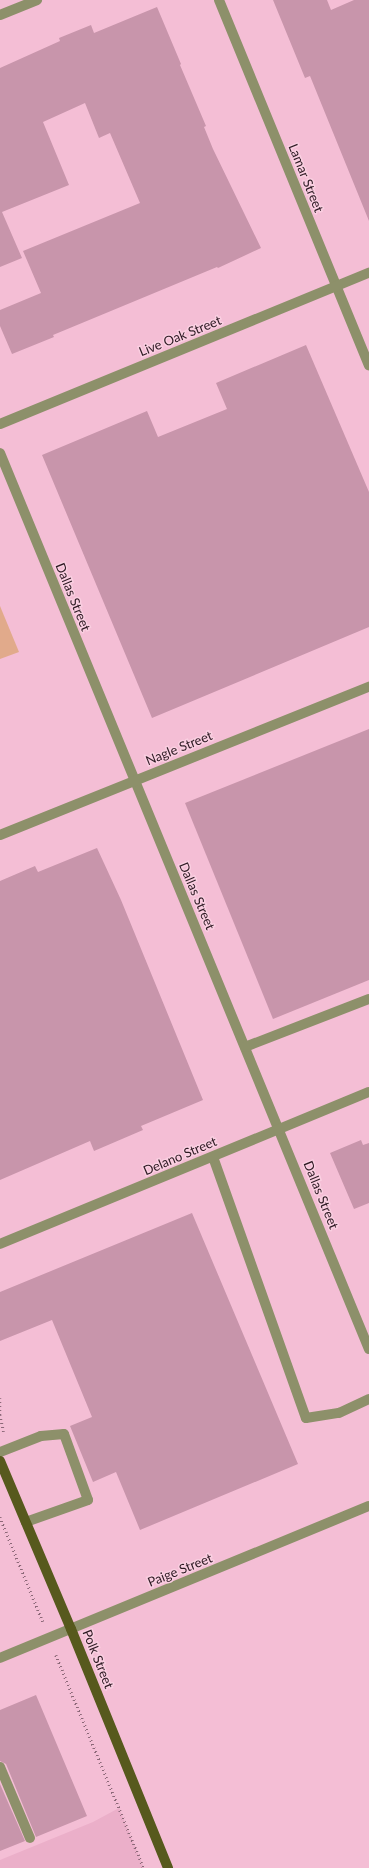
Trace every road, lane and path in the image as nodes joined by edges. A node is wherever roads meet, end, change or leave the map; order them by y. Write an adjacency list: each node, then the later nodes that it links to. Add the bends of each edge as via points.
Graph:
1 (37, 0): 3 (street)
2 (219, 0): 5 (street, Lamar Street)
3 (0, 15)
4 (369, 273): 5 (street, Live Oak Street)
5 (336, 286): 6 (street, Lamar Street); 7 (street, Live Oak Street)
6 (369, 365)
7 (0, 424)
8 (0, 453): 10 (street, Dallas Street)
9 (369, 687): 10 (street, Nagle Street)
10 (134, 780): 11 (street, Nagle Street); 13 (street, Dallas Street)
11 (0, 835)
12 (369, 999): 13 (street)
13 (245, 1047): 15 (street, Dallas Street)
14 (369, 1092): 15 (street, Delano Street)
15 (279, 1129): 16 (street, Delano Street); 18 (street, Dallas Street)
16 (213, 1157): 17 (street, Delano Street); 19 (street, via 306,1418 339,1413)
17 (0, 1244)
18 (369, 1349)
19 (369, 1399)
20 (0, 1452): 24 (street, via 41,1436 64,1434 88,1500)
21 (0, 1461): 24 (main road, Polk Street)
22 (369, 1506): 25 (street, Paige Street)
23 (0, 1517): 26 (path)
24 (26, 1522): 25 (main road, Polk Street)
25 (71, 1629): 26 (street, Paige Street); 31 (main road, Polk Street)
26 (49, 1638): 27 (street, Paige Street); 30 (path)
27 (0, 1658)
28 (0, 1767): 29 (street)
29 (30, 1838)
30 (144, 1868)
31 (168, 1868)

